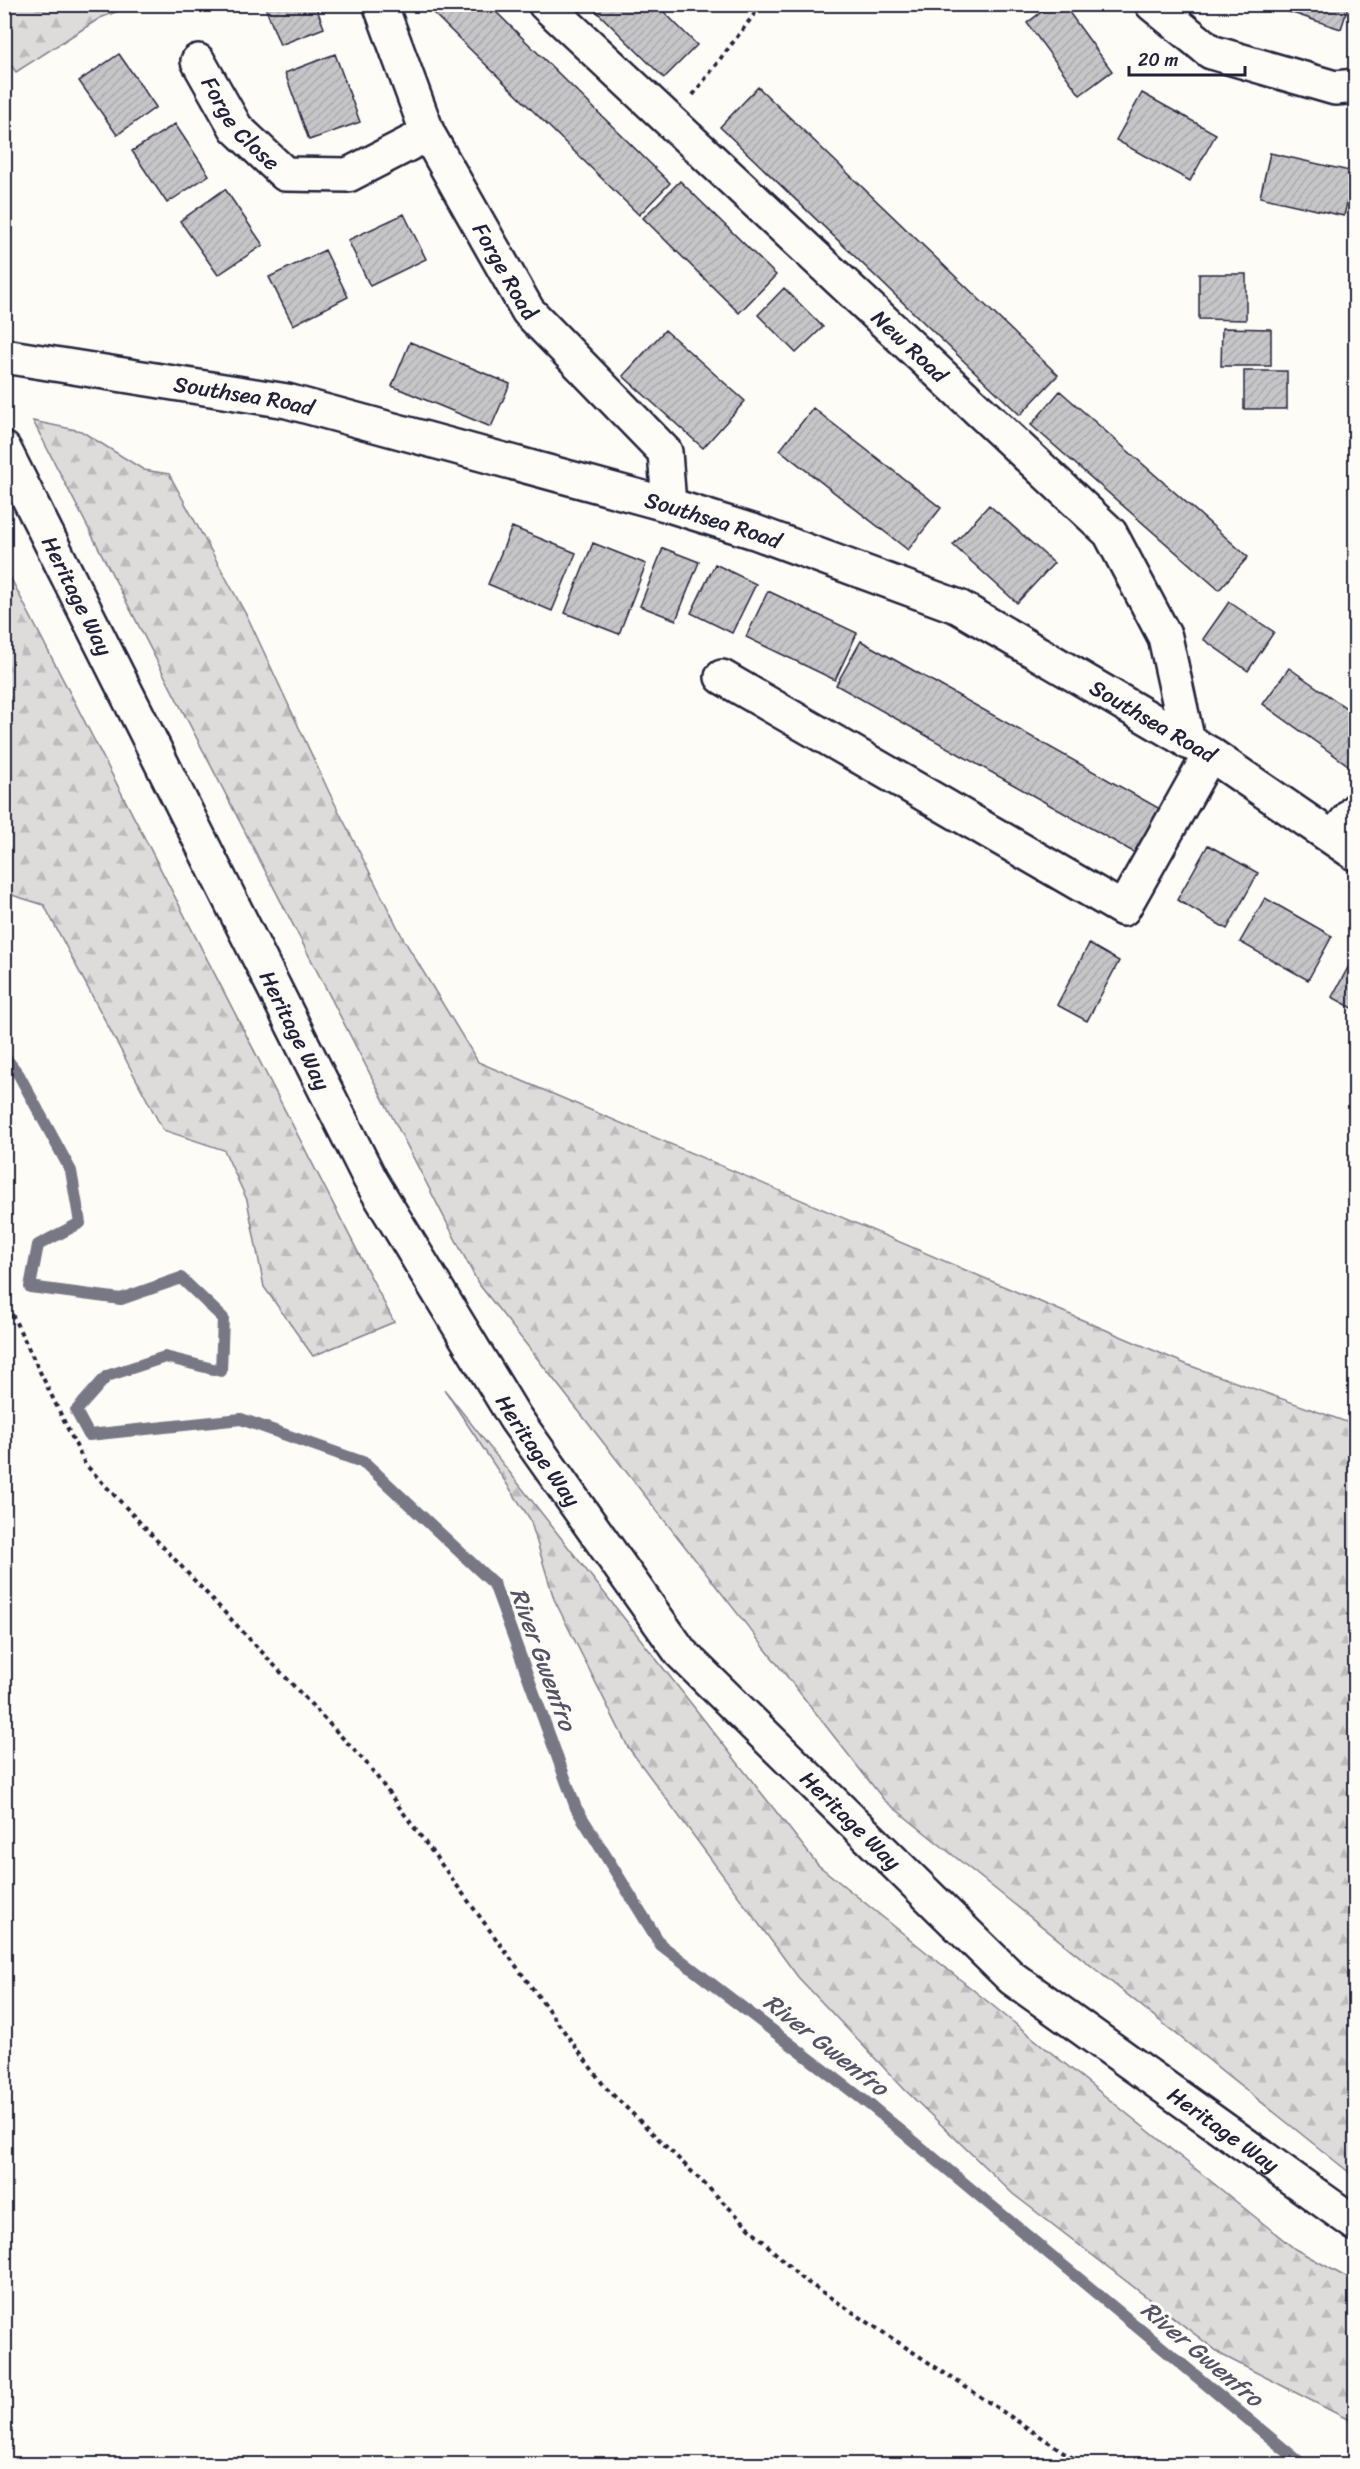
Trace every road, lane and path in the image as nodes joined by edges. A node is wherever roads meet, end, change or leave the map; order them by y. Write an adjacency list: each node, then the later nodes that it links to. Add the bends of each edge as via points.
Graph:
1 (380, 4): 8 (street, Forge Road)
2 (545, 4): 7 (street, New Road)
3 (762, 4): 7 (path)
4 (1152, 4): 6 (street, via 1211,52 1335,88)
5 (198, 61): 8 (street, Forge Close, via 236,128 285,174 348,175)
6 (1356, 86)
7 (673, 122): 13 (street, New Road, via 1110,533 1165,637)
8 (428, 134): 11 (street, Forge Road, via 528,311 665,452)
9 (4, 356): 11 (street, Southsea Road, via 288,401)
10 (4, 449): 17 (street, Heritage Way, via 370,1179 516,1418 681,1653 1012,1978)
11 (669, 505): 13 (street, Southsea Road, via 755,532 959,607)
12 (722, 677): 13 (street, via 1123,909)
13 (1199, 748): 15 (street, Southsea Road)
14 (1356, 810): 15 (street)
15 (1344, 845)
16 (4, 1298): 18 (path, via 86,1464 369,1766 605,2087 801,2278)
17 (1356, 2224)
18 (1082, 2464)

